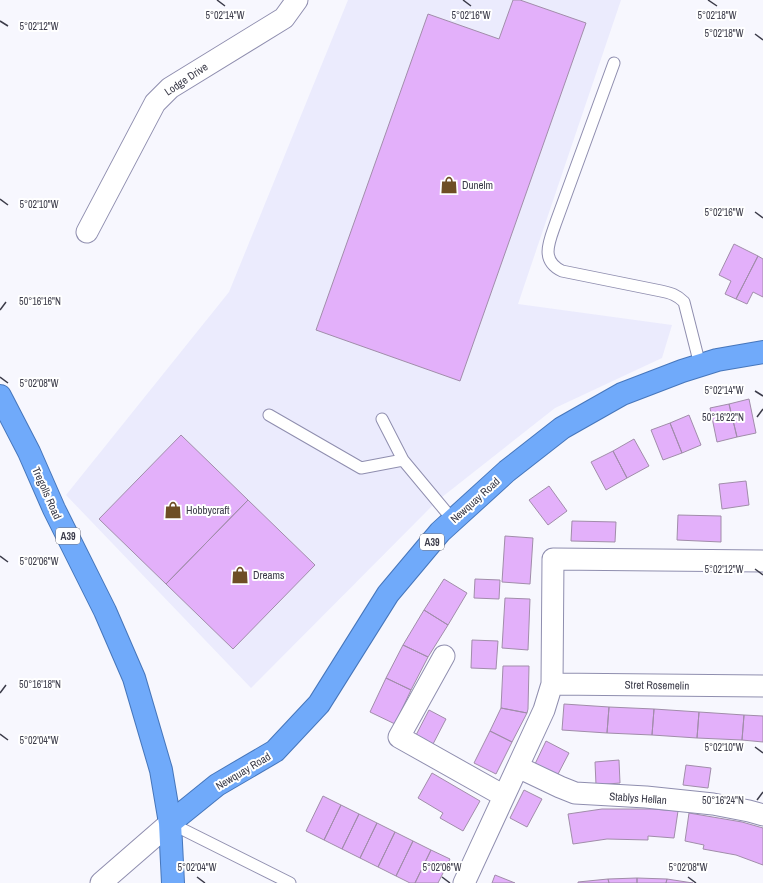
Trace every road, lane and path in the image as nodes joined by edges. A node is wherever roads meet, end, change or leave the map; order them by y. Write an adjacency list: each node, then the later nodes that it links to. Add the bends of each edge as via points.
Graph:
1 (297, 0): 3 (street, Lodge Drive, via 284,18 170,88 155,102)
2 (614, 63): 5 (lane, via 556,222 548,248 548,257 555,268 562,271 661,290 679,297 684,302)
3 (87, 232)
4 (763, 352): 5 (highway, Newquay Road / A39)
5 (700, 365): 10 (highway, Newquay Road / A39, via 622,394 562,428 507,471)
6 (0, 396): 18 (highway, Tregolls Road / A39, via 105,611 134,678 161,770)
7 (270, 415): 9 (lane, via 361,468)
8 (382, 420): 9 (lane)
9 (403, 460): 10 (lane)
10 (453, 520): 18 (highway, Newquay Road / A39, via 388,594 318,704 275,751 217,785)
11 (763, 560): 13 (street, via 553,559)
12 (444, 656): 16 (street, via 399,737)
13 (552, 684): 14 (street, Stret Rosemelin); 15 (street, via 544,710)
14 (763, 686)
15 (518, 767): 16 (street); 17 (street, Stablys Hellan, via 575,793 713,804)
16 (504, 796): 22 (street)
17 (763, 815)
18 (170, 823): 19 (street); 20 (highway); 21 (lane)
19 (101, 883)
20 (173, 883)
21 (290, 883)
22 (464, 883)

